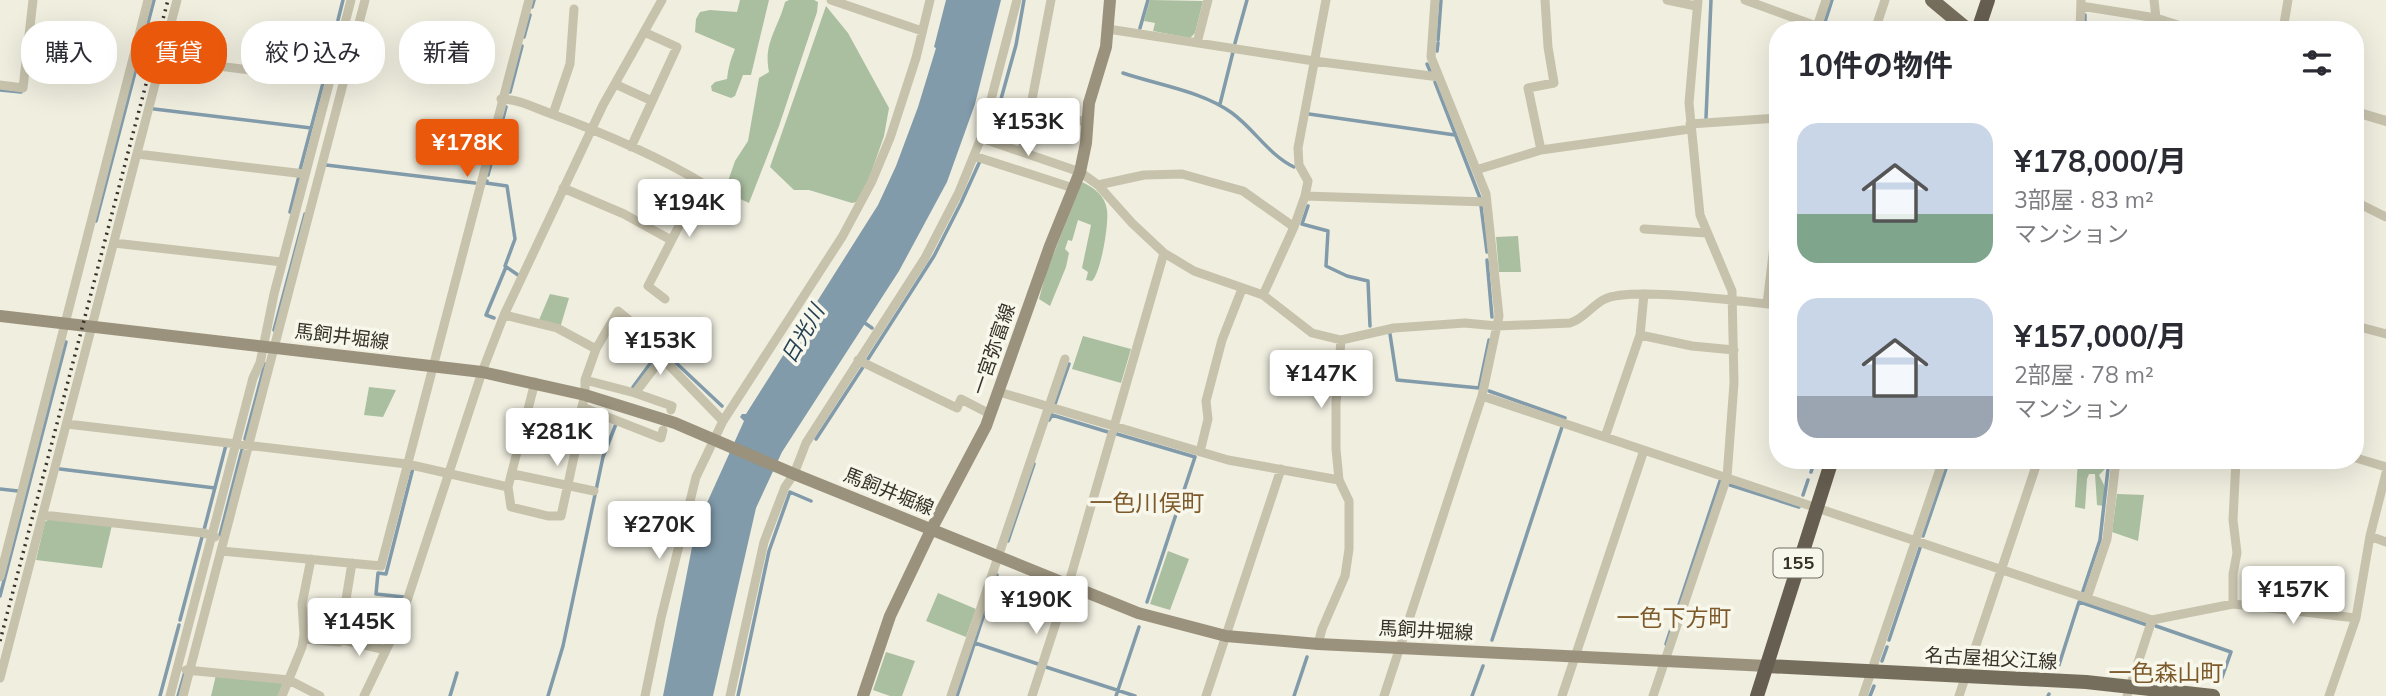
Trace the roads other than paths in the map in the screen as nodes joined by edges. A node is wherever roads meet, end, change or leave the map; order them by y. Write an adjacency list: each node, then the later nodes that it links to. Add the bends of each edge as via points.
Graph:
1 (33, 0): 48 (street, via 23,88)
2 (148, 0): 91 (street)
3 (177, 0): 29 (street)
4 (351, 0): 30 (street)
5 (365, 0): 98 (street)
6 (529, 0): 49 (street)
7 (662, 0): 41 (street)
8 (831, 0): 40 (street)
9 (930, 0): 40 (street)
10 (1017, 0): 59 (street)
11 (1051, 0): 51 (street)
12 (1110, 0): 39 (main road, 一宮弥富線)
13 (1208, 0): 42 (street)
14 (1326, 0): 43 (street)
15 (1435, 0): 44 (street, via 1431,57)
16 (1545, 0): 61 (street, via 1554,83 1528,88)
17 (1667, 0): 25 (street)
18 (1745, 0): 31 (street)
19 (1826, 0): 32 (street)
20 (1885, 0): 33 (street)
21 (1932, 0): 34 (main road)
22 (1988, 0): 35 (highway)
23 (2154, 0): 28 (street)
24 (2288, 0): 38 (street)
25 (1697, 3): 57 (street)
26 (2081, 3): 28 (street); 36 (street)
27 (574, 9): 52 (street, via 570,64)
28 (2156, 18): 37 (street)
29 (172, 21)
30 (345, 21)
31 (1798, 21)
32 (1818, 21)
33 (1878, 21)
34 (1957, 21)
35 (1981, 21)
36 (2080, 21)
37 (2165, 21)
38 (2284, 21)
39 (1108, 29): 42 (street); 56 (main road, 一宮弥富線)
40 (922, 31): 115 (street, via 872,181 842,237)
41 (644, 32): 47 (street); 50 (street, via 677,47)
42 (1197, 43): 43 (street)
43 (1314, 61): 44 (street); 71 (street, via 1298,148 1299,165 1307,181)
44 (1438, 77): 65 (street)
45 (155, 84): 63 (street)
46 (329, 84): 67 (street)
47 (615, 84): 50 (street); 58 (street)
48 (0, 85)
49 (502, 99): 52 (street); 104 (street)
50 (652, 101): 60 (street)
51 (1030, 111): 56 (street); 62 (street)
52 (553, 114): 58 (street)
53 (2364, 114): 55 (street)
54 (1769, 119): 57 (street)
55 (2386, 121)
56 (1087, 122): 66 (main road, 一宮弥富線)
57 (1690, 126): 61 (street); 77 (street, via 1700,215)
58 (591, 130): 60 (street); 69 (street)
59 (981, 138): 62 (street); 64 (street)
60 (631, 147): 78 (street, via 702,183)
61 (1541, 150): 65 (street)
62 (1022, 152): 66 (street)
63 (137, 154): 67 (street); 79 (street)
64 (974, 156): 70 (street); 103 (street, via 925,258)
65 (1476, 170): 72 (street)
66 (1080, 172): 68 (street); 70 (main road, 一宮弥富線)
67 (305, 174): 81 (street)
68 (1098, 185): 75 (street, via 1144,175 1182,174 1243,191); 80 (street)
69 (563, 188): 78 (street); 89 (street)
70 (1073, 188): 108 (main road, 一宮弥富線)
71 (1305, 196): 72 (street); 75 (street)
72 (1487, 202): 92 (street)
73 (2364, 206): 74 (street)
74 (2386, 217)
75 (1294, 228): 85 (street)
76 (1644, 229): 77 (street)
77 (1707, 233): 87 (street)
78 (671, 240): 86 (street, via 648,286)
79 (114, 243): 81 (street); 93 (street)
80 (1164, 253): 83 (street, via 1194,271); 117 (street)
81 (282, 262): 98 (street)
82 (1769, 287): 88 (street)
83 (1242, 289): 85 (street); 126 (street, via 1206,401 1208,419)
84 (1644, 294): 87 (street); 92 (street, via 1606,298 1570,323); 96 (street)
85 (1263, 295): 97 (street, via 1312,333)
86 (665, 299)
87 (1732, 300): 88 (street); 100 (street)
88 (1767, 304)
89 (504, 315): 99 (street, via 557,328); 105 (street)
90 (0, 316): 91 (main road, 馬飼井堀線)
91 (64, 324): 93 (main road, 馬飼井堀線); 149 (street)
92 (1497, 326): 97 (street, via 1465,323 1394,328); 110 (street)
93 (93, 327): 98 (main road, 馬飼井堀線); 116 (street)
94 (2364, 328): 95 (street)
95 (2386, 334)
96 (1640, 335): 100 (street); 119 (street)
97 (1340, 340): 141 (street, via 1336,404)
98 (268, 347): 104 (main road, 馬飼井堀線); 122 (street, via 253,378); 123 (street)
99 (596, 349): 101 (street, via 618,311); 106 (street)
100 (1734, 350): 140 (street)
101 (662, 358): 109 (street); 115 (street)
102 (1065, 359): 112 (street)
103 (858, 360): 114 (street, via 957,408 961,399); 137 (street)
104 (434, 366): 105 (main road, 馬飼井堀線); 128 (street)
105 (482, 372): 107 (main road, 馬飼井堀線); 136 (street)
106 (585, 380): 109 (street); 111 (street)
107 (535, 382): 111 (main road, 馬飼井堀線); 120 (street)
108 (999, 392): 112 (street); 114 (main road, 一宮弥富線)
109 (635, 393): 113 (street, via 672,406)
110 (1482, 396): 119 (street); 169 (street)
111 (583, 401): 118 (street, via 661,438); 121 (main road, 馬飼井堀線, via 675,422); 124 (street)
112 (1047, 408): 117 (street); 155 (street)
113 (671, 410)
114 (990, 414): 148 (main road, 一宮弥富線)
115 (723, 421): 121 (street)
116 (67, 424): 122 (street); 146 (street)
117 (1114, 427): 126 (street); 160 (street)
118 (663, 430)
119 (1605, 437): 125 (street)
120 (521, 440): 124 (street); 139 (street)
121 (716, 440): 137 (main road, 馬飼井堀線); 186 (street, via 696,477)
122 (236, 444): 123 (street); 150 (street)
123 (248, 445): 128 (street); 154 (street)
124 (571, 449): 142 (street, via 575,452)
125 (1644, 450): 140 (street); 171 (street)
126 (1200, 452): 130 (street)
127 (2364, 460): 129 (street)
128 (407, 464): 136 (street); 157 (street, via 381,566)
129 (2386, 467)
130 (1281, 469): 141 (street); 165 (street)
131 (1829, 469): 145 (highway, 155)
132 (1939, 469): 152 (street)
133 (2035, 469): 158 (street)
134 (2115, 469): 161 (street, via 2106,539)
135 (2236, 469): 162 (street)
136 (451, 473): 143 (street); 170 (street)
137 (792, 473): 148 (main road, 馬飼井堀線); 187 (street, via 764,542)
138 (2386, 473): 151 (street)
139 (513, 474): 142 (street); 143 (street)
140 (1727, 477): 145 (street); 172 (street)
141 (1339, 480): 168 (street, via 1349,501 1346,576)
142 (568, 485): 143 (street, via 561,516 511,507); 144 (street)
143 (508, 487)
144 (594, 491)
145 (1816, 507): 152 (street); 173 (highway, 155)
146 (43, 515): 150 (street); 178 (street)
147 (0, 528): 149 (street)
148 (932, 528): 155 (main road, 馬飼井堀線); 188 (main road, 一宮弥富線, via 890,616)
149 (12, 530): 159 (street)
150 (212, 536): 154 (street); 174 (street)
151 (2370, 536): 153 (street); 163 (street)
152 (1916, 541): 158 (street); 176 (street)
153 (2386, 542)
154 (222, 546): 156 (street); 175 (street)
155 (998, 556): 160 (main road, 馬飼井堀線); 189 (street)
156 (311, 559): 157 (street); 166 (street, via 302,604)
157 (352, 564): 167 (street)
158 (2001, 569): 161 (street); 177 (street)
159 (0, 577)
160 (1068, 586): 165 (main road, 馬飼井堀線, via 1138,613); 190 (street)
161 (2087, 598): 164 (street)
162 (2233, 604): 163 (street); 164 (street)
163 (2356, 618): 199 (street)
164 (2152, 620): 180 (street)
165 (1226, 636): 168 (main road, 馬飼井堀線); 191 (street)
166 (304, 639): 167 (street); 179 (street)
167 (339, 639): 170 (street)
168 (1318, 644): 169 (main road, 馬飼井堀線)
169 (1400, 648): 171 (main road, 馬飼井堀線); 192 (street)
170 (386, 650): 185 (street)
171 (1575, 656): 172 (main road, 馬飼井堀線); 193 (street)
172 (1665, 661): 173 (main road, 馬飼井堀線); 194 (street)
173 (1767, 666): 176 (main road, 名古屋祖父江線); 195 (highway, 155)
174 (177, 669): 175 (street); 181 (street)
175 (189, 670): 179 (street); 182 (street)
176 (1871, 671): 177 (main road, 名古屋祖父江線); 196 (street)
177 (1965, 677): 180 (main road, 名古屋祖父江線); 197 (street)
178 (0, 678)
179 (289, 680): 183 (street); 184 (street)
180 (2129, 691): 198 (main road, 名古屋祖父江線)
181 (170, 696)
182 (183, 696)
183 (282, 696)
184 (320, 696)
185 (364, 696)
186 (645, 696)
187 (730, 696)
188 (863, 696)
189 (951, 696)
190 (1032, 696)
191 (1206, 696)
192 (1384, 696)
193 (1562, 696)
194 (1653, 696)
195 (1757, 696)
196 (1863, 696)
197 (1959, 696)
198 (2213, 696)
199 (2329, 696)

